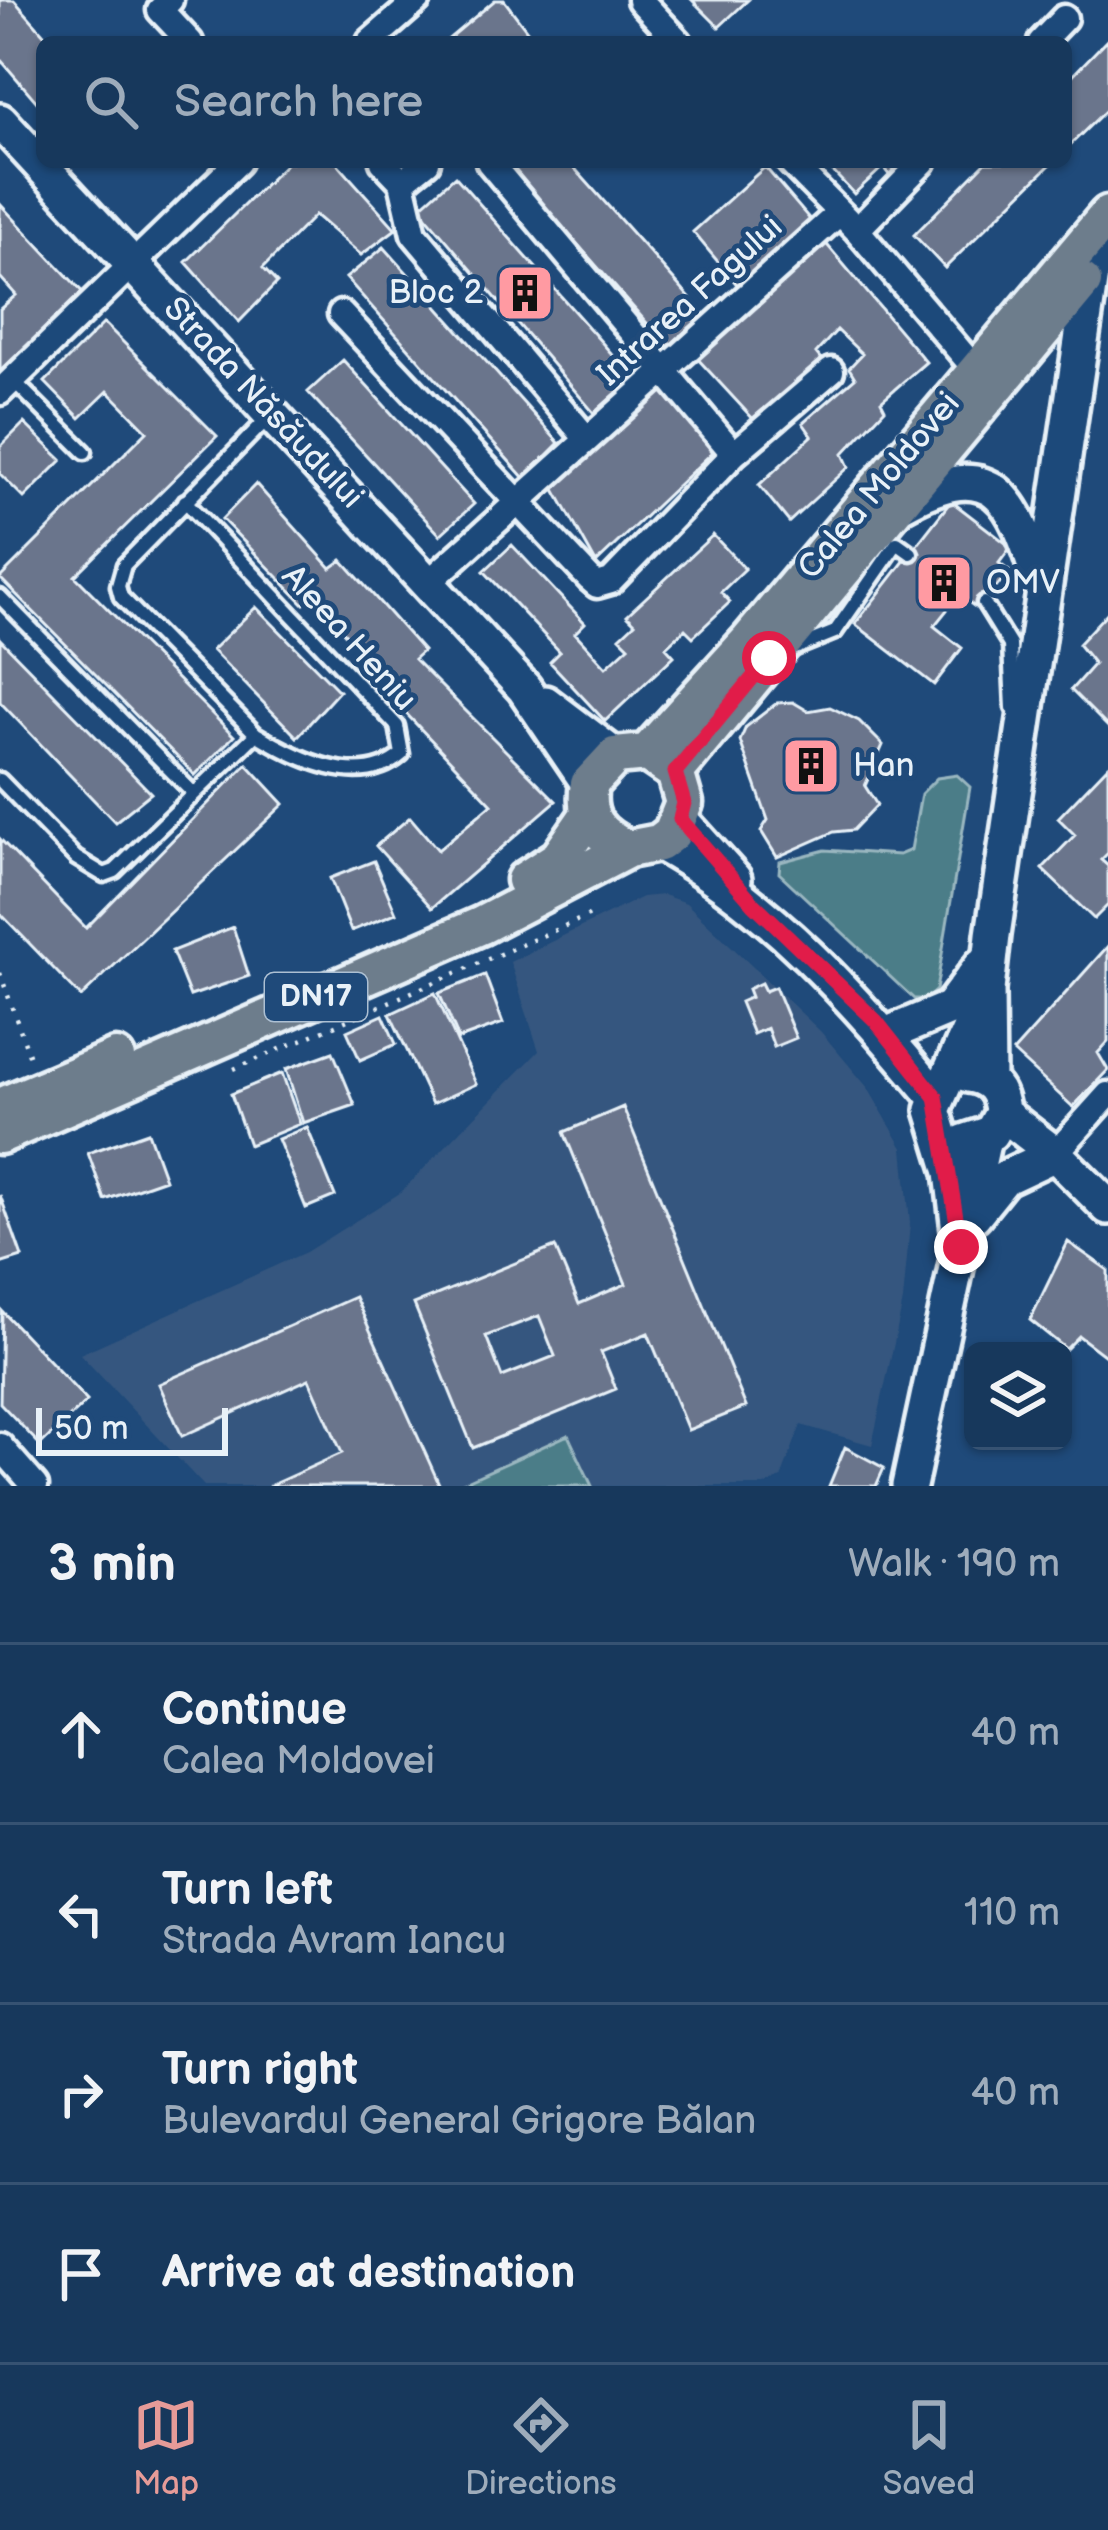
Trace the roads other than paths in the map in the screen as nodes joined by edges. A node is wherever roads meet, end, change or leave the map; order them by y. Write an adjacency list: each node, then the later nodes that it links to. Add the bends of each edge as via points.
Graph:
1 (170, 0): 5 (street, via 160,10)
2 (418, 0): 6 (street)
3 (640, 0): 7 (street)
4 (1064, 18): 8 (street)
5 (184, 36)
6 (377, 36)
7 (673, 36)
8 (1047, 36)
9 (0, 121): 10 (main road, Strada Năsăudului)
10 (36, 159)
11 (44, 168): 21 (main road, Strada Năsăudului)
12 (232, 168): 21 (street)
13 (389, 168): 18 (street)
14 (420, 168): 18 (street)
15 (494, 168): 23 (street)
16 (796, 168): 19 (street)
17 (915, 168): 19 (street, Intrarea Fagului)
18 (402, 182): 28 (street, Intrarea Fagului, via 414,234)
19 (847, 222): 23 (street, Intrarea Fagului); 24 (street)
20 (1101, 241): 24 (main road, Calea Moldovei / DN17); 33 (main road, Calea Moldovei / DN17); 36 (main road)
21 (135, 265): 26 (street); 27 (main road, Strada Năsăudului)
22 (340, 314): 32 (street)
23 (661, 370): 28 (street, Intrarea Fagului); 30 (street)
24 (976, 370): 42 (main road, Calea Moldovei / DN17)
25 (831, 371): 30 (street)
26 (6, 386): 29 (lane)
27 (274, 413): 31 (lane, Aleea Heniu); 35 (main road, Strada Năsăudului)
28 (587, 439): 32 (street, Intrarea Fagului)
29 (85, 452)
30 (734, 454): 32 (street, via 611,581 597,585)
31 (184, 500): 41 (lane, Aleea Heniu, via 124,565 121,597); 41 (lane, Aleea Heniu, via 404,741 394,762 346,770)
32 (519, 506): 35 (street, Intrarea Fagului)
33 (896, 507): 36 (main road, via 938,483 990,486 1010,502); 39 (main road, Calea Moldovei / DN17)
34 (911, 553): 39 (lane, via 897,543 835,632)
35 (428, 583): 40 (main road, Strada Năsăudului)
36 (1042, 592): 43 (main road)
37 (0, 596): 45 (lane)
38 (984, 603): 43 (lane, via 1010,645)
39 (769, 658): 42 (main road, Calea Moldovei / DN17)
40 (524, 688): 42 (main road, Strada Năsăudului); 46 (main road, Strada Năsăudului)
41 (256, 734): 45 (lane)
42 (645, 760): 46 (main road, DN17); 47 (main road, via 684,803)
43 (1016, 769): 48 (main road)
44 (0, 780): 45 (lane, via 76,858 104,875)
45 (194, 794)
46 (589, 800): 47 (main road, via 597,831); 52 (main road, DN17, via 560,858 472,908)
47 (656, 837): 49 (main road, via 754,904); 53 (main road, DN17, via 482,926)
48 (993, 935): 49 (main road, via 964,995 934,1018); 51 (main road)
49 (885, 1026): 51 (main road)
50 (1108, 1094): 54 (street)
51 (972, 1098): 54 (main road); 56 (main road); 56 (main road, via 936,1121)
52 (0, 1106)
53 (0, 1135)
54 (1051, 1151): 55 (main road); 56 (main road, via 1004,1178)
55 (1108, 1207)
56 (965, 1234): 59 (main road)
57 (0, 1446): 58 (street)
58 (35, 1486)
59 (909, 1486)

